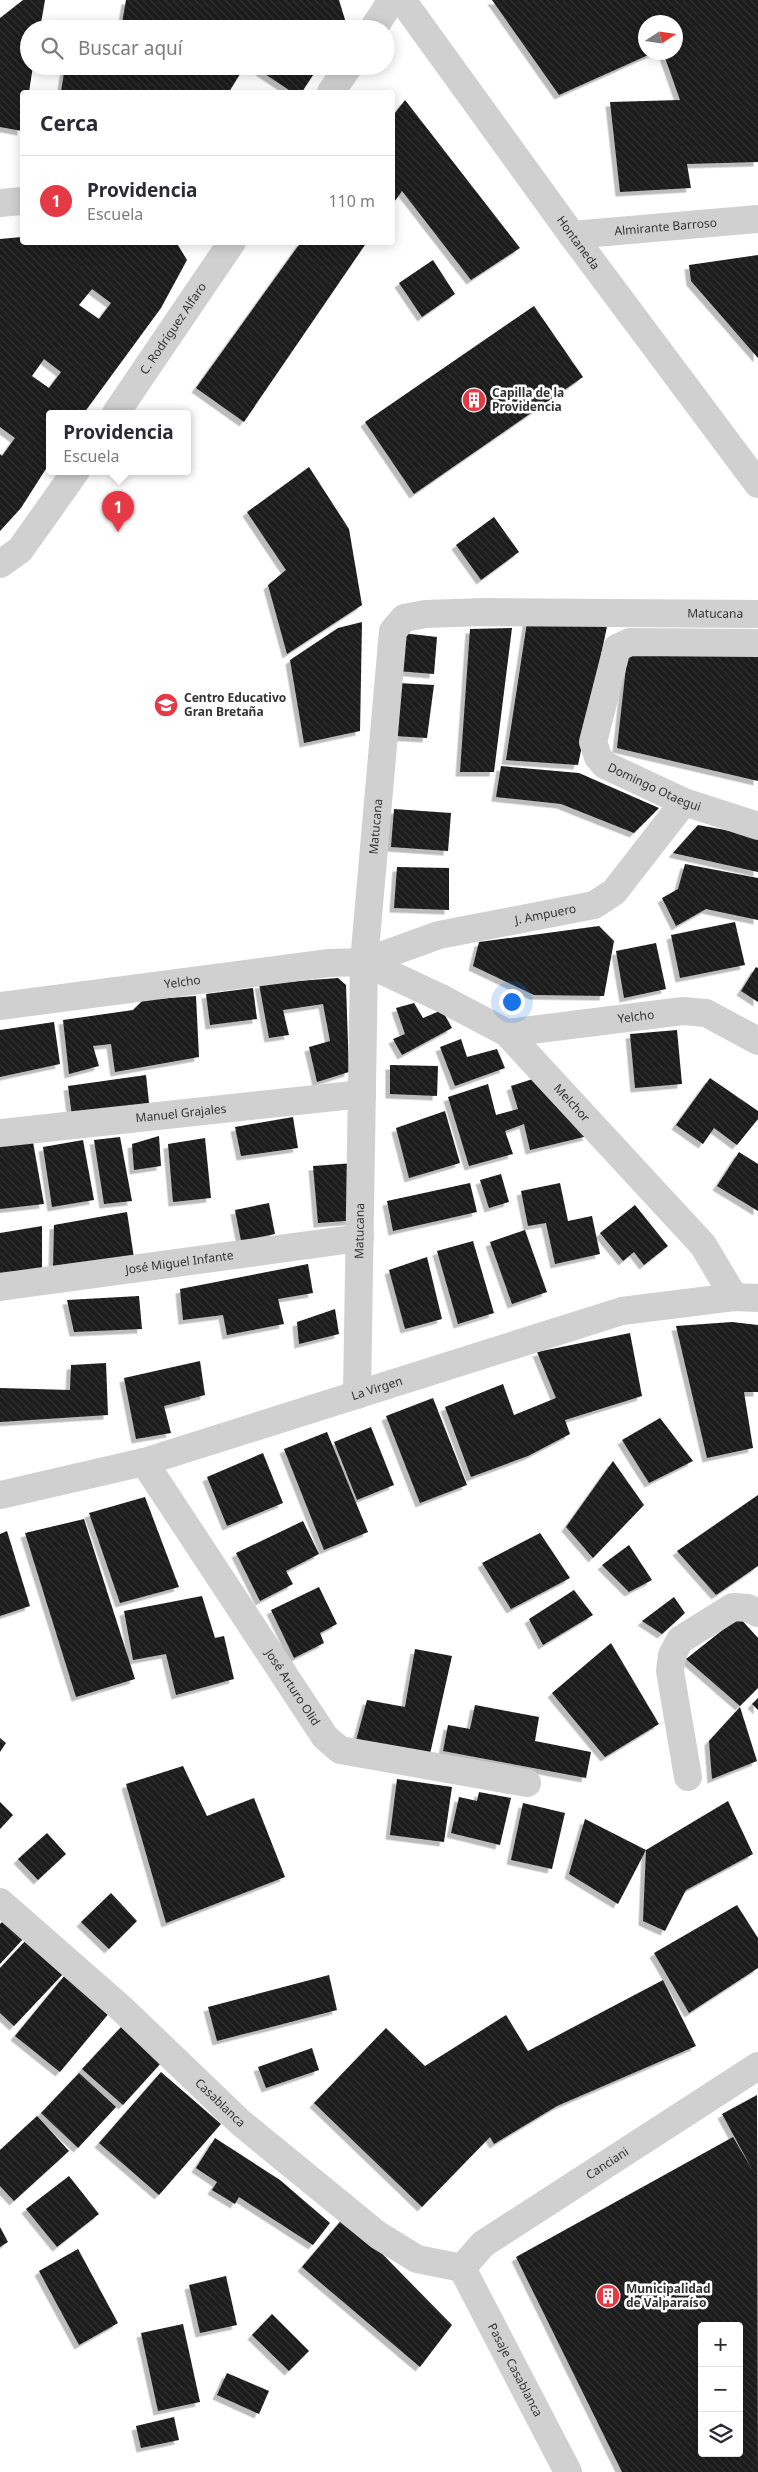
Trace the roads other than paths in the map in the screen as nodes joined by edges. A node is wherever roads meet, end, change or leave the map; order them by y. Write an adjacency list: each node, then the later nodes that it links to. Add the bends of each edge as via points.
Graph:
1 (392, 0): 3 (street)
2 (402, 0): 9 (street, Hontaneda)
3 (379, 20)
4 (342, 75): 5 (street)
5 (332, 90)
6 (20, 201): 7 (street)
7 (0, 203)
8 (758, 219): 9 (street, Almirante Barroso)
9 (572, 235): 13 (street, Hontaneda)
10 (230, 245): 11 (street, C. Rodríguez Alfaro)
11 (118, 410)
12 (73, 475): 14 (street, via 20,550)
13 (758, 484)
14 (0, 564)
15 (758, 614): 19 (street, Matucana, via 486,612 404,618 393,631)
16 (758, 643): 17 (street, Domingo Otaegui, via 630,642 617,648 593,742 598,757 606,765)
17 (684, 802): 18 (street, Domingo Otaegui); 19 (street, J. Ampuero, via 614,892 594,905 439,935)
18 (758, 826)
19 (364, 962): 20 (street, Yelcho, via 328,963); 21 (street, Melchor); 23 (street, Matucana)
20 (0, 1006)
21 (507, 1033): 22 (street, Yelcho, via 683,1012 706,1013); 27 (street, Melchor, via 704,1245)
22 (758, 1041)
23 (362, 1094): 24 (street, Manuel Grajales); 25 (street, Matucana)
24 (0, 1133)
25 (360, 1238): 26 (street, José Miguel Infante); 28 (street, Matucana)
26 (0, 1287)
27 (746, 1297): 28 (street, La Virgen, via 622,1311)
28 (357, 1395): 29 (street, La Virgen)
29 (144, 1462): 30 (street, La Virgen); 33 (street, José Arturo Olid, via 325,1737 340,1750)
30 (0, 1495)
31 (758, 1614): 32 (street, via 748,1608 733,1607 680,1640 672,1655 670,1671)
32 (688, 1777)
33 (527, 1783)
34 (0, 1902): 36 (street, Casablanca, via 122,2009 240,2123 378,2235 417,2259)
35 (758, 2066): 36 (street, Canciani, via 483,2244)
36 (462, 2268): 37 (street, Pasaje Casablanca)
37 (568, 2472)

